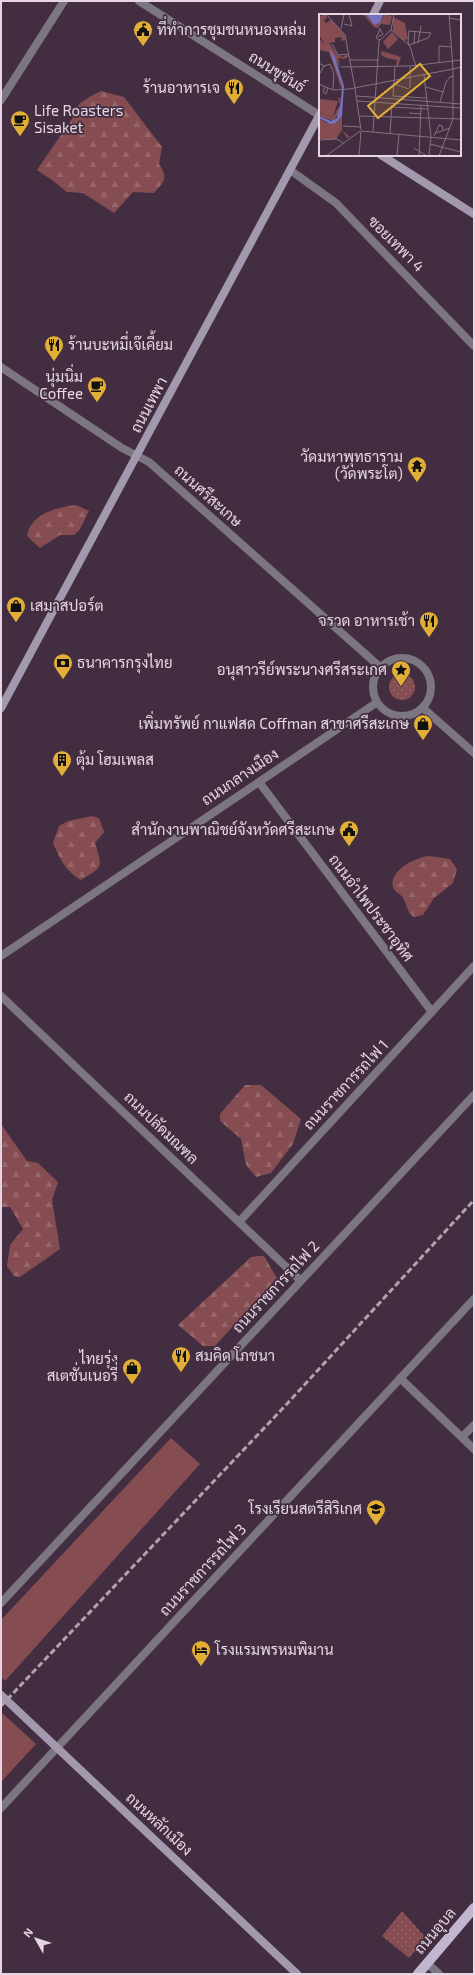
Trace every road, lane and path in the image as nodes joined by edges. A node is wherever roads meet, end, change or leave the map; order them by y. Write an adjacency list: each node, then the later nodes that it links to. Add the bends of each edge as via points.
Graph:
1 (64, 1): 5 (street)
2 (139, 1): 6 (street, ถนนขุขันธ์)
3 (380, 1): 4 (main road)
4 (374, 14)
5 (1, 100)
6 (319, 114)
7 (319, 117): 9 (main road, ถนนเทพา)
8 (383, 156): 10 (main road)
9 (290, 170): 11 (street, ซอยเทพา 4, via 336,203); 13 (main road, ถนนเทพา)
10 (474, 214)
11 (474, 346)
12 (1, 367): 13 (street, ถนนศรีสะเกษ)
13 (137, 456): 14 (street, ถนนศรีสะเกษ, via 155,468); 16 (main road, ถนนเทพา)
14 (380, 667): 15 (street, via 372,684 372,694); 17 (street, via 392,659 405,658 418,662 431,681 431,691)
15 (376, 703): 17 (street, via 385,713 398,717 412,716); 19 (street, ถนนกลางเมือง)
16 (1, 708)
17 (423, 708): 18 (street)
18 (474, 753)
19 (259, 782): 20 (street, ถนนกลางเมือง); 23 (street, ถนนอำไพประชาอุทิศ)
20 (1, 956)
21 (474, 966): 23 (street, ถนนราชการรถไฟ 1)
22 (1, 996): 25 (street, ถนนปลัดมณฑล)
23 (432, 1012): 25 (street, ถนนราชการรถไฟ 1)
24 (474, 1096): 26 (street, ถนนราชการรถไฟ 2)
25 (239, 1222): 26 (street, ถนนปลัดมณฑล)
26 (301, 1281): 32 (street, ถนนราชการรถไฟ 2)
27 (474, 1299): 28 (street, ถนนราชการรถไฟ 3)
28 (400, 1378): 30 (street); 34 (street, ถนนราชการรถไฟ 3)
29 (474, 1425): 30 (street)
30 (462, 1437): 31 (street)
31 (474, 1449)
32 (1, 1603)
33 (1, 1695): 34 (main road, ถนนหลักเมือง)
34 (58, 1747): 35 (street, ถนนราชการรถไฟ 3); 38 (main road, ถนนหลักเมือง)
35 (1, 1808)
36 (474, 1908): 37 (main road, ถนนอุบล)
37 (427, 1963): 39 (main road, ถนนอุบล); 40 (street)
38 (297, 1974)
39 (418, 1974)
40 (439, 1974)

